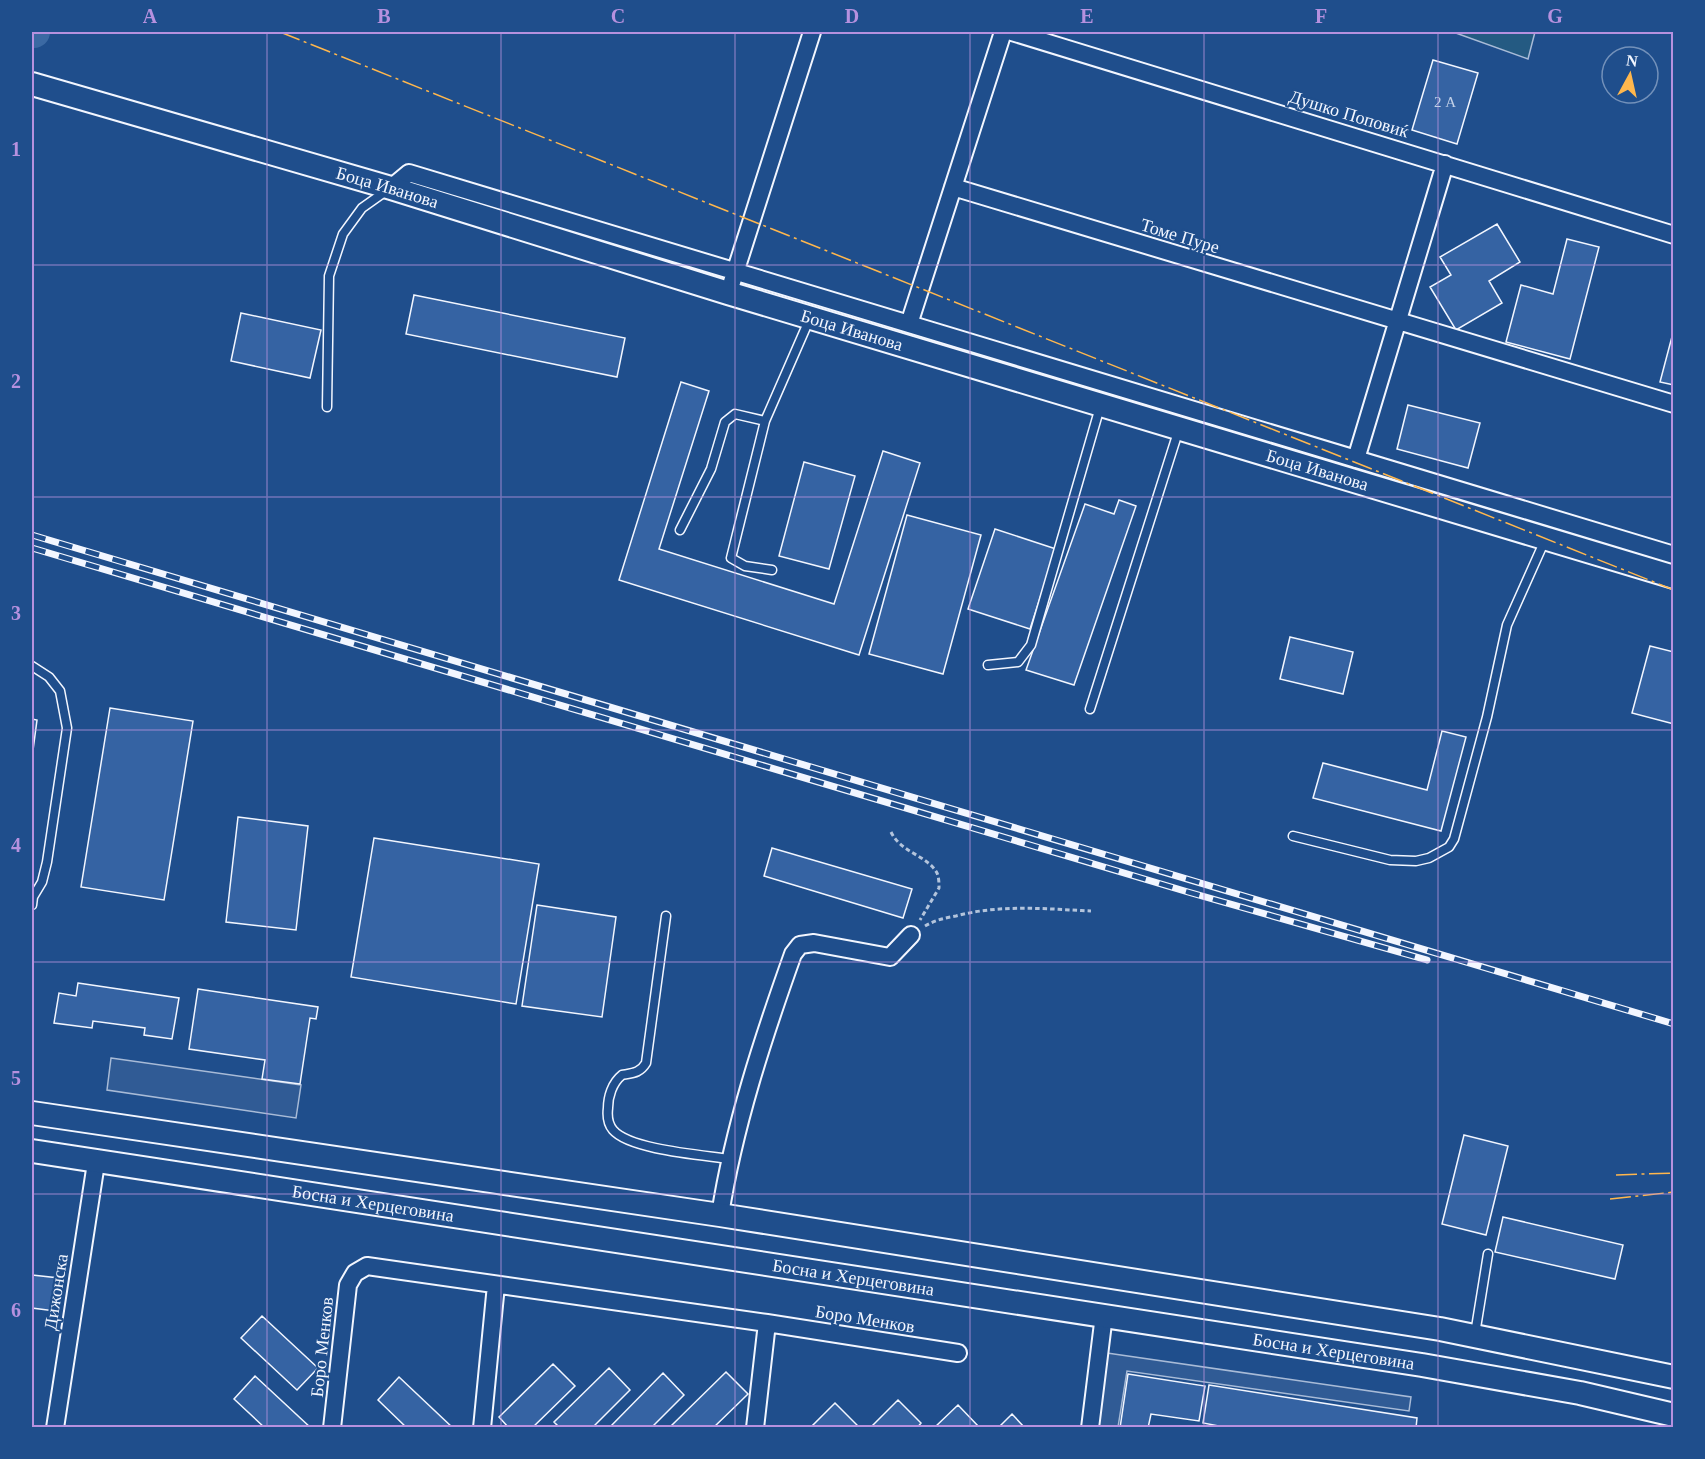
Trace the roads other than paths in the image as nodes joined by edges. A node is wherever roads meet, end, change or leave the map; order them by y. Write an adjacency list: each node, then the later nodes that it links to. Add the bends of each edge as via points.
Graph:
1 (812, 32): 9 (street)
2 (1003, 32): 6 (street)
3 (1012, 32): 5 (street, Душко Поповиќ)
4 (32, 84): 7 (street, Боца Иванова)
5 (1446, 164): 8 (street, Душко Поповиќ); 12 (street)
6 (953, 187): 12 (street, Томе Пуре); 13 (street)
7 (391, 188): 9 (street, via 409,173); 10 (street, Боца Иванова); 16 (lane, via 362,207 343,234 329,276)
8 (1674, 235)
9 (736, 272): 10 (street); 13 (street)
10 (728, 293): 11 (street, Боца Иванова)
11 (810, 318): 15 (street, Боца Иванова); 17 (lane)
12 (1397, 322): 14 (street, Томе Пуре); 20 (street)
13 (909, 324): 18 (street)
14 (1674, 404)
15 (1101, 405): 19 (street, Боца Иванова); 26 (lane, via 1031,645 1018,662)
16 (327, 407)
17 (765, 421): 21 (lane, via 735,414 725,422 711,469); 24 (lane, via 731,558 745,566)
18 (1210, 426): 19 (street, Боца Иванова); 20 (street); 22 (street, Боца Иванова)
19 (1179, 428): 28 (lane)
20 (1356, 459): 23 (street)
21 (680, 530)
22 (1546, 539): 25 (street, Боца Иванова); 29 (lane, via 1507,625 1472,775 1449,847 1430,858 1403,862)
23 (1674, 555)
24 (772, 570)
25 (1674, 577)
26 (988, 665)
27 (32, 666): 30 (lane, via 50,677 60,691 68,728 47,862)
28 (1090, 709)
29 (1293, 836)
30 (32, 905)
31 (666, 916): 35 (lane, via 646,1063 636,1073 622,1075 613,1086 608,1120 614,1131 643,1146)
32 (911, 935): 35 (street, via 890,957 813,943 800,945 793,954 756,1067)
33 (32, 1113): 37 (street)
34 (32, 1151): 36 (street, Босна и Херцеговина)
35 (730, 1159): 37 (street)
36 (96, 1162): 40 (street, Босна и Херцеговина); 46 (street, Дижонска)
37 (720, 1215): 42 (street)
38 (1488, 1254): 42 (lane)
39 (496, 1285): 41 (street, Боро Менков); 47 (street, Боро Менков, via 367,1266 355,1273 348,1285); 48 (street)
40 (1104, 1315): 45 (street, Босна и Херцеговина, via 1422,1365 1580,1393); 50 (street)
41 (767, 1323): 43 (street, Боро Менков); 49 (street)
42 (1475, 1335): 44 (street)
43 (958, 1353)
44 (1674, 1377)
45 (1674, 1415)
46 (55, 1428)
47 (332, 1428)
48 (482, 1428)
49 (755, 1428)
50 (1090, 1428)

